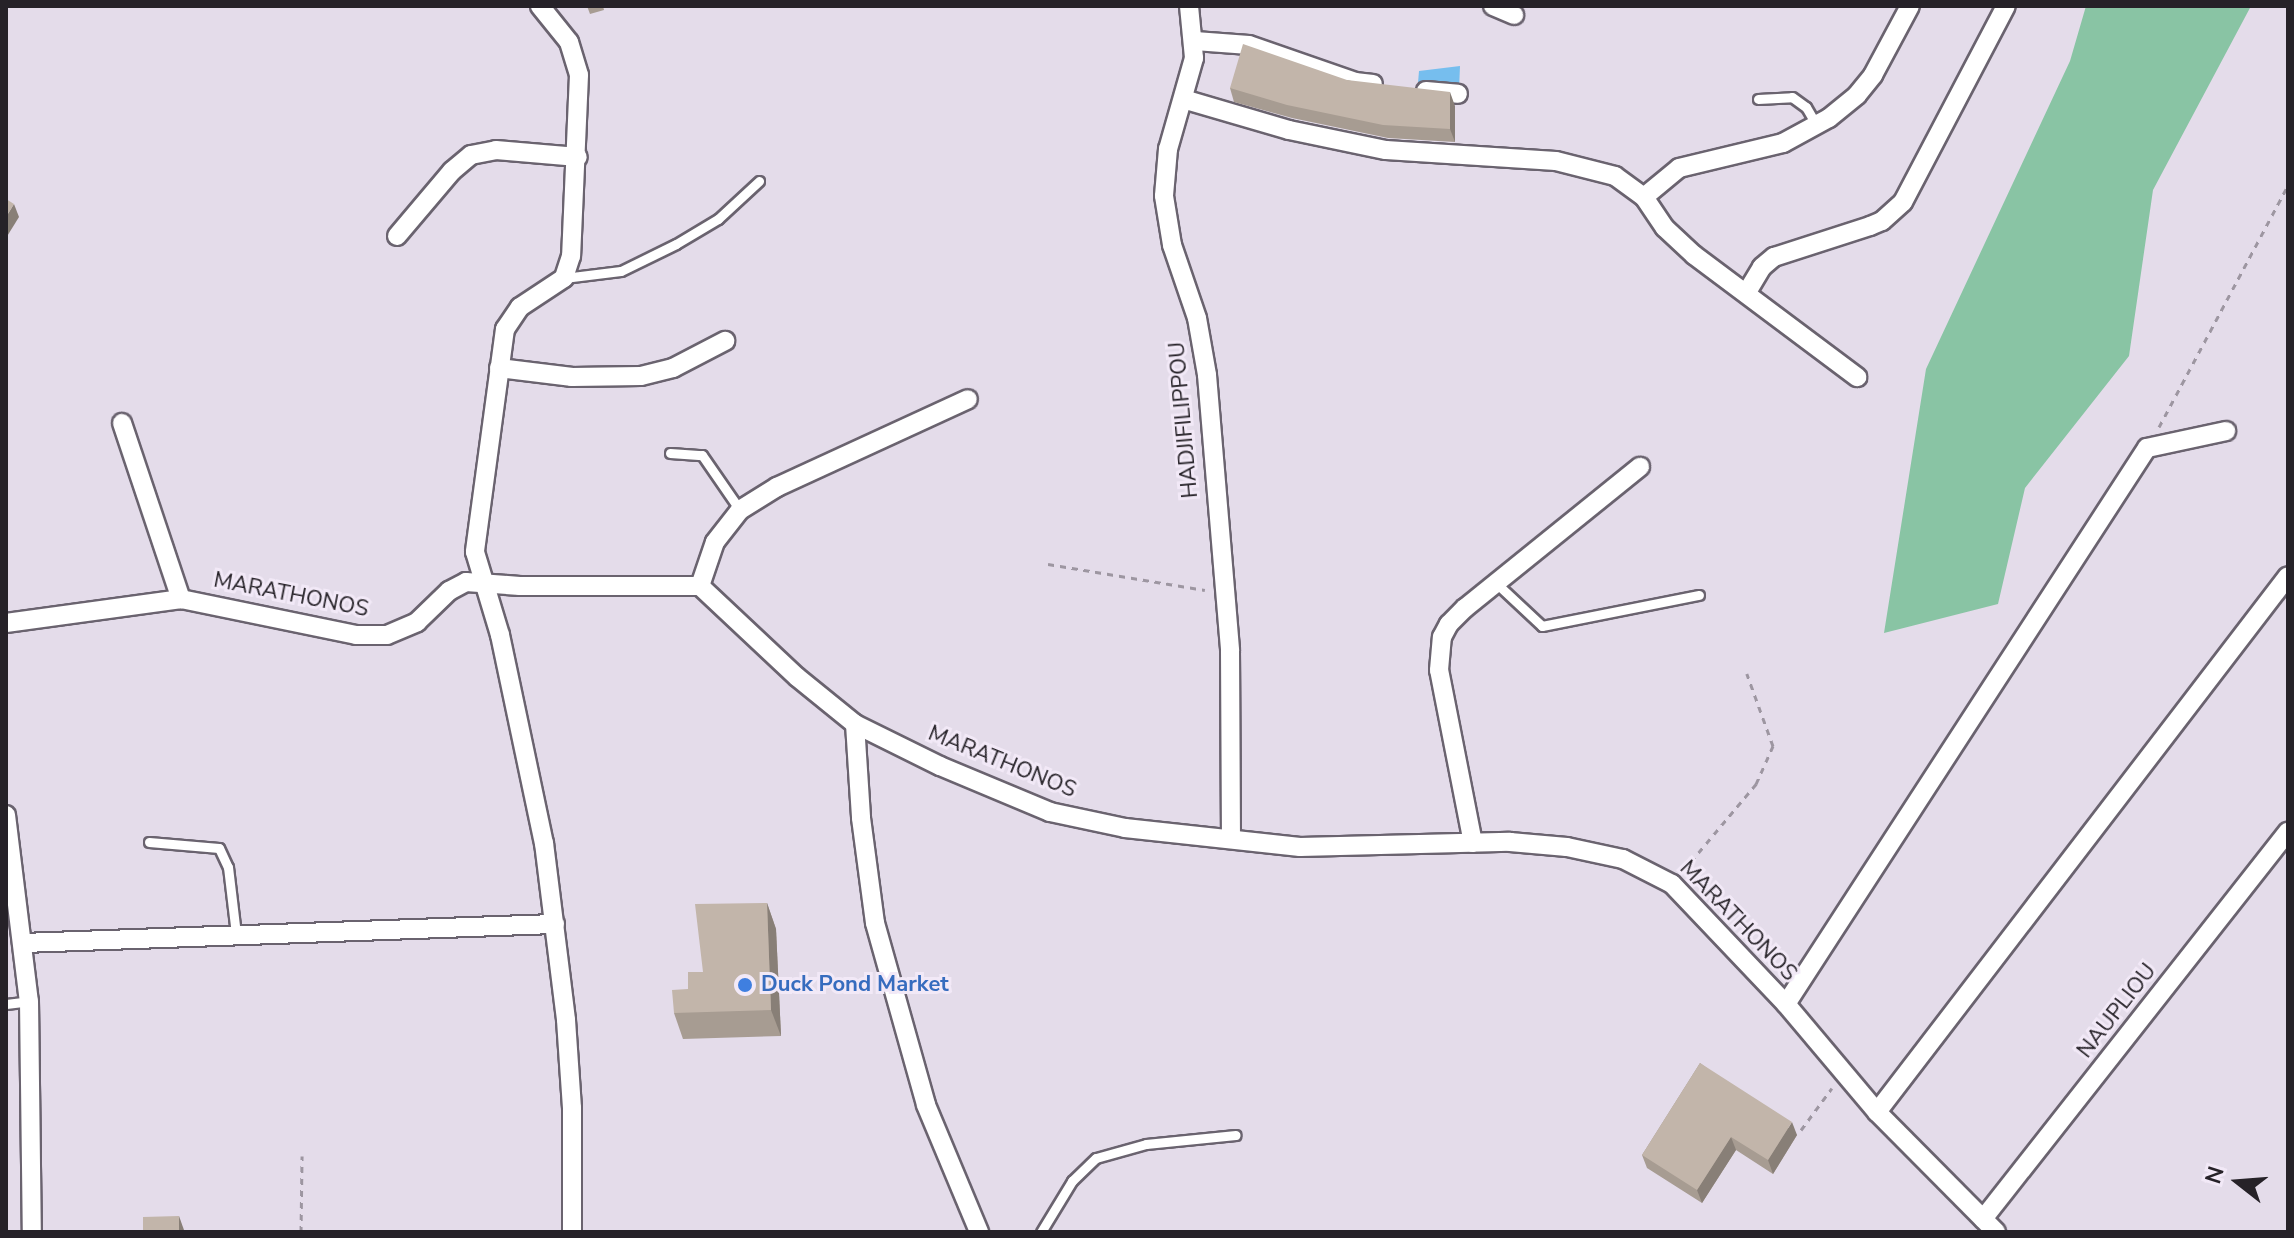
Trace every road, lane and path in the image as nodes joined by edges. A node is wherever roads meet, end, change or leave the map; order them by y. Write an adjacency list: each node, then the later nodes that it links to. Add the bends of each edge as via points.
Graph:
1 (540, 6): 12 (street, via 575,57)
2 (1189, 6): 7 (street, HADJIFILIPPOU)
3 (1493, 6): 6 (street)
4 (1910, 6): 11 (street, via 1873,75 1857,95)
5 (2006, 6): 18 (street, via 1903,202 1882,221 1774,257)
6 (1514, 15)
7 (1195, 41): 8 (street, via 1249,45 1355,82); 9 (street, HADJIFILIPPOU)
8 (1458, 94)
9 (1183, 99): 15 (street, via 1289,130 1386,150 1578,164 1615,176); 34 (street, HADJIFILIPPOU, via 1168,149 1164,196 1172,245 1204,347)
10 (1758, 99): 11 (lane, via 1792,97 1806,107)
11 (1817, 126): 15 (street, via 1783,143 1679,168)
12 (578, 157): 16 (street, via 496,150 471,155); 17 (street, via 571,256)
13 (759, 181): 17 (lane, via 718,219 676,244 621,271)
14 (2288, 185): 25 (path)
15 (1644, 197): 18 (street, via 1678,242)
16 (397, 236)
17 (564, 278): 20 (street, via 513,314)
18 (1747, 292): 21 (street)
19 (725, 341): 20 (street, via 673,368 641,376 572,377)
20 (499, 368): 32 (street, via 475,552)
21 (1857, 377)
22 (968, 399): 28 (street, via 777,487)
23 (122, 423): 36 (street)
24 (2226, 431): 25 (street)
25 (2147, 448): 51 (street)
26 (670, 453): 28 (lane, via 702,455)
27 (1640, 467): 31 (street)
28 (740, 510): 33 (street, via 715,542)
29 (1048, 564): 34 (path)
30 (2288, 576): 53 (street)
31 (1496, 583): 35 (lane, via 1542,626); 44 (street, via 1449,624 1438,654)
32 (486, 584): 33 (street, MARATHONOS); 36 (street, MARATHONOS, via 459,585 417,622 387,635 356,635); 46 (street, via 544,843)
33 (700, 586): 39 (street, MARATHONOS)
34 (1225, 593): 42 (street, HADJIFILIPPOU)
35 (1699, 595)
36 (181, 599): 37 (street, MARATHONOS)
37 (6, 623)
38 (1747, 674): 45 (path, via 1773,746 1756,784)
39 (855, 724): 42 (street, MARATHONOS, via 1050,812 1125,828); 61 (street, via 875,923 926,1105)
40 (6, 815): 48 (street)
41 (2288, 832): 57 (street, NAUPLIOU)
42 (1231, 839): 44 (street, MARATHONOS, via 1300,847)
43 (149, 842): 47 (lane, via 219,848 228,867)
44 (1473, 843): 45 (street, MARATHONOS, via 1535,843 1604,854 1641,865)
45 (1672, 884): 51 (street, MARATHONOS)
46 (555, 924): 47 (street); 60 (street, via 572,1108)
47 (236, 934): 48 (street)
48 (23, 943): 49 (street)
49 (29, 1001): 50 (lane); 58 (street)
50 (6, 1004)
51 (1786, 1004): 52 (street, MARATHONOS)
52 (1844, 1072): 53 (street, MARATHONOS); 54 (path)
53 (1877, 1112): 57 (street, MARATHONOS)
54 (1801, 1130)
55 (1236, 1135): 62 (lane, via 1146,1144 1096,1158 1072,1181)
56 (302, 1156): 59 (path)
57 (1990, 1226)
58 (32, 1232)
59 (301, 1232)
60 (572, 1232)
61 (979, 1232)
62 (1041, 1232)

